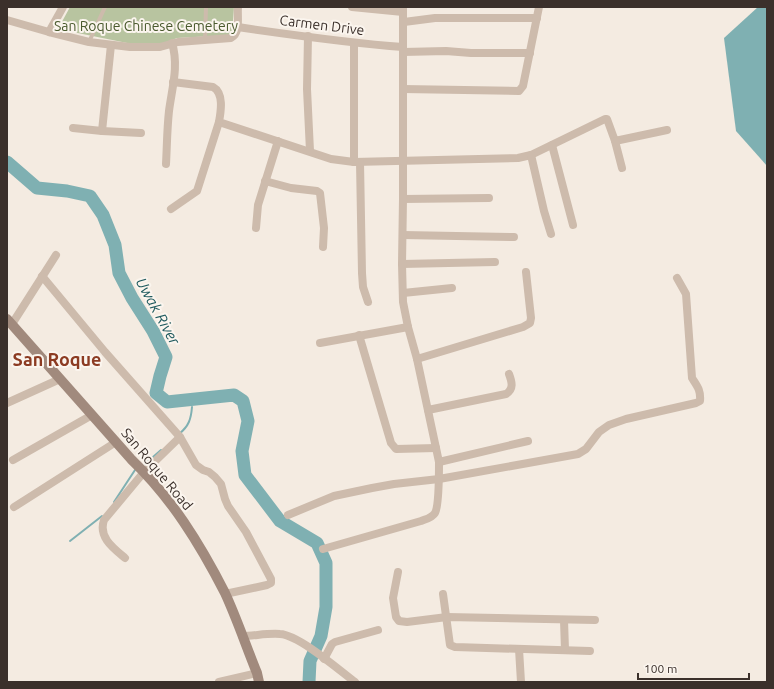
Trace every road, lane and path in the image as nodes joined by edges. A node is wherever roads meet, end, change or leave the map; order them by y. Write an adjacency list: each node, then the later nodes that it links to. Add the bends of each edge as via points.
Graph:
1 (63, 7): 12 (street)
2 (105, 7): 15 (lane)
3 (206, 7): 14 (lane)
4 (238, 7): 11 (street)
5 (352, 7): 7 (street)
6 (539, 7): 8 (street)
7 (403, 9): 10 (street)
8 (537, 18): 10 (street, via 435,18); 20 (street)
9 (7, 20): 12 (street)
10 (404, 22): 19 (street)
11 (237, 28): 13 (street, Carmen Drive); 14 (street, via 235,35 230,38)
12 (49, 32): 15 (street)
13 (308, 36): 17 (street, Carmen Drive); 31 (street)
14 (205, 40): 16 (street)
15 (89, 42): 18 (street)
16 (172, 43): 18 (street, via 146,48); 21 (street, via 175,57)
17 (354, 44): 19 (street, Carmen Drive); 34 (street)
18 (111, 45): 25 (street)
19 (403, 50): 20 (street, Carmen Drive); 22 (street)
20 (530, 53): 22 (street, via 523,86 516,92)
21 (173, 82): 23 (street, via 218,89 221,107); 35 (street)
22 (403, 89): 33 (street)
23 (219, 122): 29 (street); 40 (street, via 197,191)
24 (73, 128): 25 (street)
25 (102, 130): 27 (street)
26 (667, 130): 28 (street)
27 (141, 133)
28 (615, 141): 30 (street, via 605,119); 36 (street)
29 (278, 142): 31 (street); 37 (street)
30 (552, 145): 32 (street); 41 (street)
31 (310, 151): 34 (street, via 331,159)
32 (531, 156): 33 (street); 43 (street)
33 (403, 161): 34 (street); 39 (street)
34 (357, 162): 55 (street, via 362,273)
35 (166, 164)
36 (622, 168)
37 (265, 181): 42 (street, via 258,205); 46 (street, via 320,193 324,228)
38 (489, 198): 39 (street)
39 (403, 199): 44 (street)
40 (171, 209)
41 (573, 225)
42 (256, 228)
43 (551, 234)
44 (403, 235): 45 (street); 49 (street)
45 (514, 237)
46 (323, 246)
47 (56, 255): 51 (street)
48 (496, 262): 49 (street)
49 (402, 264): 54 (street)
50 (526, 272): 60 (street, via 530,323)
51 (42, 276): 56 (street); 66 (street, via 104,352)
52 (677, 278): 73 (street, via 686,294 692,378 699,388 700,401 609,425 578,454)
53 (452, 288): 54 (street)
54 (403, 293): 57 (street)
55 (368, 302)
56 (9, 321): 62 (street, San Roque Road)
57 (408, 326): 58 (street); 60 (street)
58 (359, 335): 59 (street); 69 (street, via 391,443 396,449)
59 (320, 342)
60 (417, 359): 64 (street)
61 (509, 374): 64 (street, via 511,388 506,394)
62 (60, 379): 63 (street); 65 (street, San Roque Road)
63 (7, 403)
64 (428, 410): 69 (street)
65 (92, 415): 68 (street, San Roque Road); 70 (street)
66 (180, 437): 72 (street); 79 (street, via 196,465 215,476 221,484 225,499 271,579 271,583 267,585)
67 (528, 441): 71 (street)
68 (116, 442): 72 (street, San Roque Road); 74 (street)
69 (436, 448): 71 (street)
70 (13, 460)
71 (439, 462): 73 (street)
72 (144, 472): 77 (street, via 103,524 106,540); 79 (street, San Roque Road, via 187,526)
73 (439, 479): 75 (street, via 394,484 334,496); 76 (street, via 436,512 432,517)
74 (14, 507)
75 (288, 515)
76 (323, 549)
77 (125, 558)
78 (398, 572): 81 (street, via 393,598 396,617 399,620 407,622)
79 (225, 594): 85 (street, San Roque Road)
80 (443, 594): 81 (street)
81 (447, 618): 82 (street); 86 (street, via 450,645)
82 (564, 620): 83 (street); 87 (street)
83 (595, 620)
84 (378, 630): 89 (street, via 335,642)
85 (242, 636): 89 (street, via 289,636); 90 (street, San Roque Road)
86 (519, 649): 87 (street); 93 (street)
87 (565, 650): 88 (street)
88 (590, 651)
89 (321, 657): 92 (street)
90 (258, 677): 91 (street)
91 (220, 682)
92 (355, 682)
93 (521, 682)

